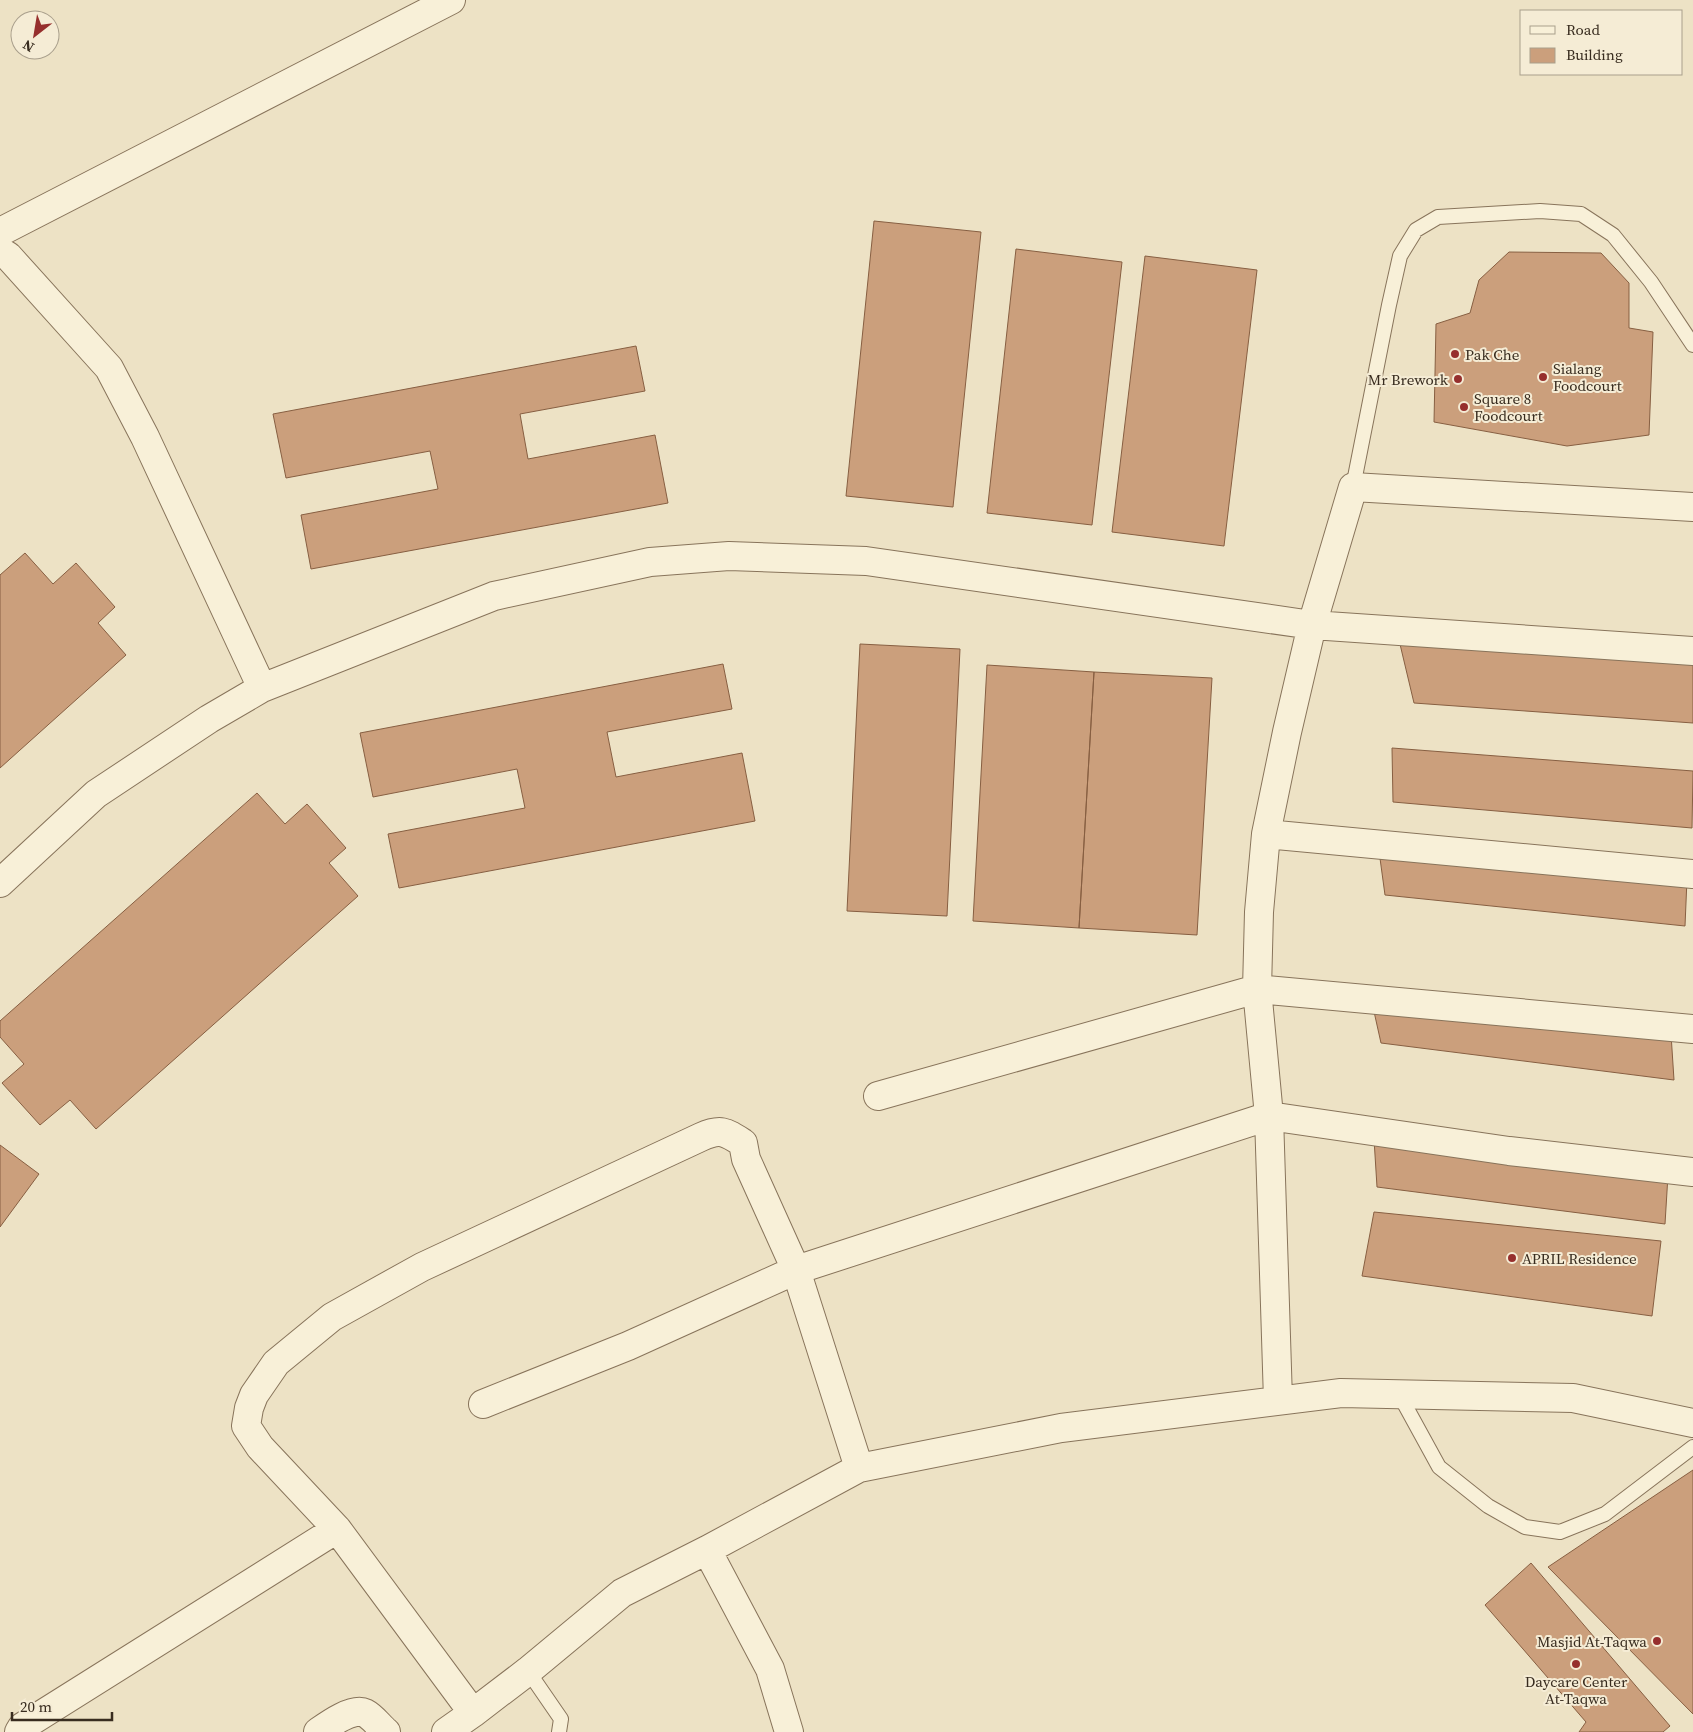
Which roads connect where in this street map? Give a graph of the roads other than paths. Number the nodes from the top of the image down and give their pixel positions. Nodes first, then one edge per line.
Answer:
1 (451, 0) edge
2 (0, 232) edge
3 (0, 251) edge
4 (1693, 345) edge
5 (1353, 487) junction
6 (1693, 507) edge
7 (1312, 625) junction
8 (1693, 651) edge
9 (262, 688) junction
10 (1266, 834) junction
11 (1693, 874) edge
12 (0, 884) edge
13 (1257, 989) junction
14 (1693, 1029) edge
15 (878, 1096) dead end
16 (1269, 1116) junction
17 (1693, 1172) edge
18 (796, 1270) junction
19 (1400, 1394) junction
20 (1278, 1400) junction
21 (483, 1404) dead end
22 (1693, 1423) edge
23 (1693, 1447) edge
24 (858, 1468) junction
25 (337, 1529) junction
26 (708, 1550) junction
27 (528, 1671) junction
28 (473, 1713) junction
29 (19, 1732) edge
30 (318, 1732) edge
31 (386, 1732) edge
32 (446, 1732) edge
33 (559, 1732) edge
34 (789, 1732) edge

1 - 2 street
3 - 9 street
4 - 5 lane
5 - 6 street
5 - 7 street
7 - 8 street
7 - 9 street
7 - 10 street
9 - 12 street
10 - 11 street
10 - 13 street
13 - 14 street
13 - 15 street
13 - 16 street
16 - 17 street
16 - 18 street
16 - 20 street
18 - 21 street
18 - 24 street
18 - 25 street
19 - 20 street
19 - 22 street
19 - 23 lane
20 - 24 street
24 - 26 street
25 - 28 street
25 - 29 street
26 - 27 street
26 - 34 street
27 - 28 street
27 - 33 lane
28 - 32 street
30 - 31 street

